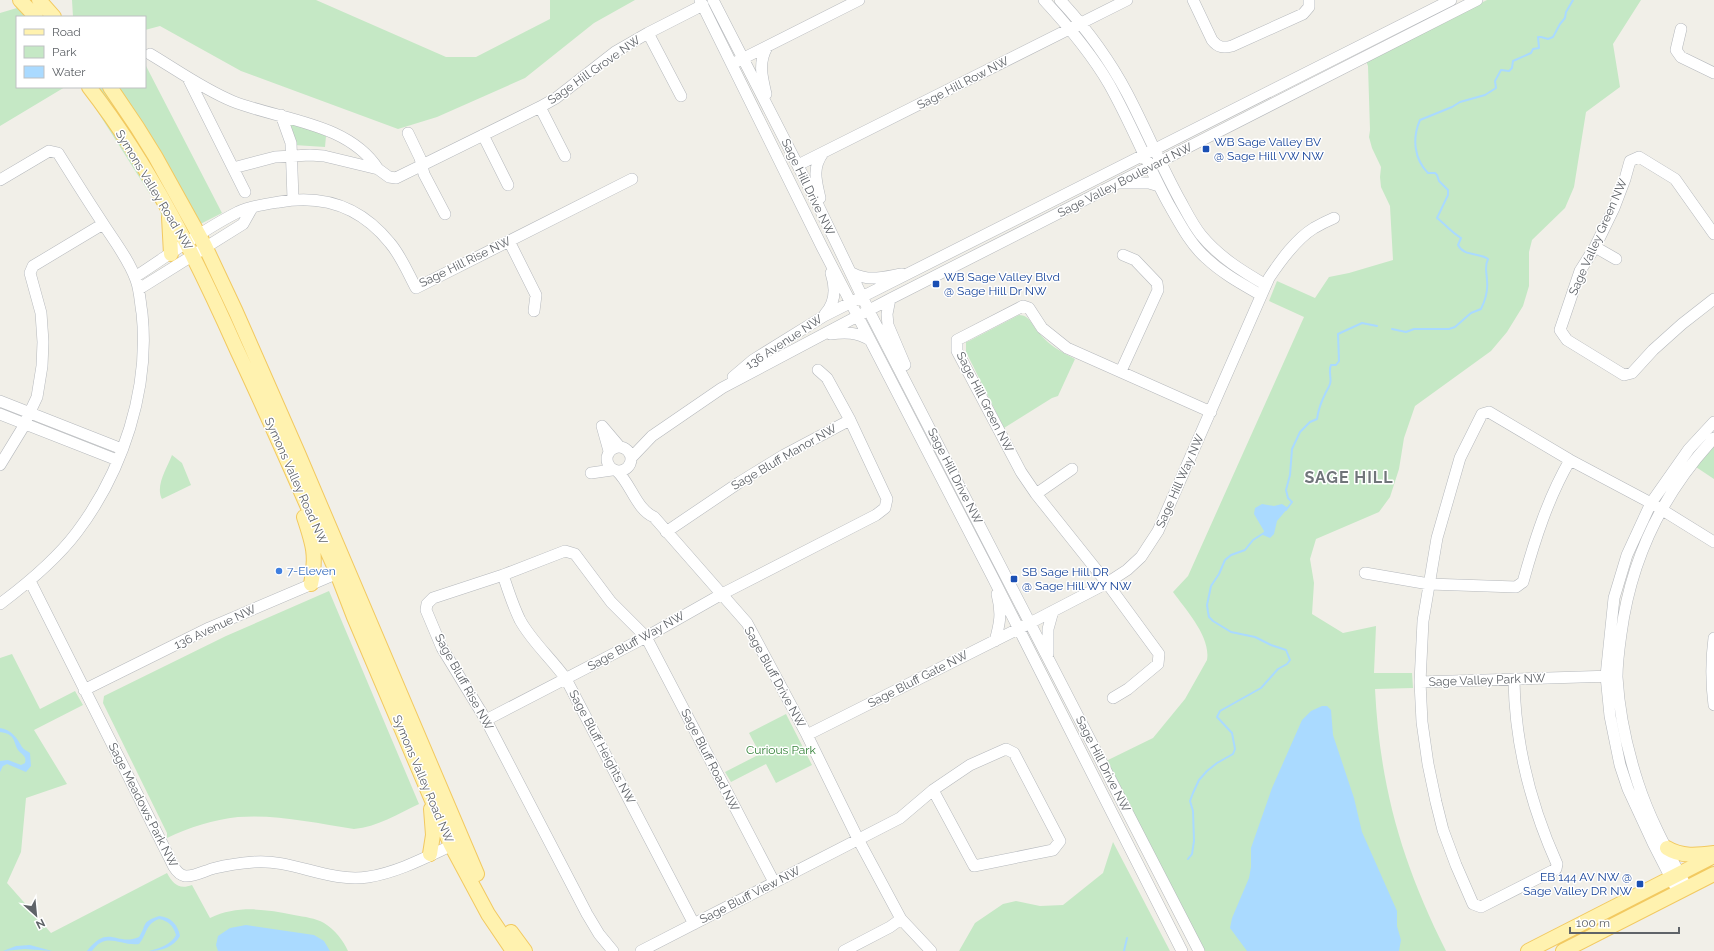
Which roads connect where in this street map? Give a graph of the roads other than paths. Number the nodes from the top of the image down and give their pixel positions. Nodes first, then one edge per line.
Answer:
1 (20, 0) edge
2 (39, 0) edge
3 (859, 0) edge
4 (1044, 0) edge
5 (1060, 0) edge
6 (1127, 0) edge
7 (1193, 0) edge
8 (1309, 0) edge
9 (1451, 0) edge
10 (1477, 0) edge
11 (705, 2) edge
12 (1429, 5) edge
13 (35, 16) edge
14 (53, 16) edge
15 (1437, 20) junction
16 (1081, 23) junction
17 (1070, 29) junction
18 (1681, 29) dead end
19 (648, 33) junction
20 (766, 47) junction
21 (150, 54) dead end
22 (743, 58) junction
23 (732, 64) junction
24 (1714, 73) edge
25 (188, 78) junction
26 (90, 88) edge
27 (111, 88) edge
28 (219, 95) junction
29 (681, 96) dead end
30 (540, 107) junction
31 (204, 109) junction
32 (770, 110) junction
33 (281, 115) junction
34 (408, 133) dead end
35 (483, 135) junction
36 (823, 153) junction
37 (1149, 153) junction
38 (290, 156) junction
39 (565, 156) dead end
40 (422, 164) junction
41 (798, 165) junction
42 (1155, 165) junction
43 (233, 168) junction
44 (378, 169) junction
45 (632, 178) dead end
46 (0, 180) edge
47 (1118, 183) junction
48 (508, 185) dead end
49 (1159, 186) junction
50 (245, 192) dead end
51 (293, 199) junction
52 (168, 208) junction
53 (445, 214) dead end
54 (1334, 218) dead end
55 (825, 220) junction
56 (103, 224) junction
57 (812, 226) junction
58 (1714, 234) edge
59 (202, 241) junction
60 (509, 241) junction
61 (822, 247) junction
62 (1595, 247) junction
63 (190, 249) junction
64 (171, 254) junction
65 (1123, 255) dead end
66 (1616, 259) dead end
67 (916, 270) junction
68 (852, 273) junction
69 (135, 277) junction
70 (1266, 285) junction
71 (139, 289) junction
72 (1261, 295) junction
73 (863, 297) junction
74 (890, 299) junction
75 (1714, 299) edge
76 (851, 303) junction
77 (534, 311) dead end
78 (869, 311) junction
79 (824, 316) junction
80 (858, 316) junction
81 (826, 334) junction
82 (870, 340) junction
83 (818, 370) dead end
84 (1121, 371) junction
85 (722, 388) junction
86 (914, 397) junction
87 (0, 401) edge
88 (30, 412) junction
89 (1211, 412) junction
90 (0, 414) edge
91 (850, 420) junction
92 (25, 422) junction
93 (1714, 422) edge
94 (652, 436) junction
95 (1714, 438) edge
96 (621, 447) junction
97 (122, 449) junction
98 (117, 460) junction
99 (1570, 460) junction
100 (630, 462) junction
101 (611, 463) junction
102 (0, 466) edge
103 (1072, 469) dead end
104 (301, 493) junction
105 (1036, 494) junction
106 (1651, 503) junction
107 (1661, 509) junction
108 (654, 517) junction
109 (666, 532) junction
110 (1714, 542) edge
111 (342, 571) junction
112 (1365, 573) dead end
113 (504, 576) junction
114 (992, 576) junction
115 (30, 581) junction
116 (1107, 583) junction
117 (312, 584) junction
118 (1429, 584) junction
119 (722, 594) junction
120 (0, 604) edge
121 (1053, 611) junction
122 (1030, 623) junction
123 (1019, 629) junction
124 (646, 637) junction
125 (1714, 638) edge
126 (995, 641) junction
127 (1048, 656) junction
128 (1612, 676) junction
129 (566, 679) junction
130 (1514, 680) junction
131 (1420, 682) junction
132 (84, 690) junction
133 (1113, 698) dead end
134 (1714, 705) edge
135 (486, 720) junction
136 (807, 735) junction
137 (933, 790) junction
138 (430, 794) junction
139 (858, 839) junction
140 (456, 843) junction
141 (1667, 848) junction
142 (1714, 853) edge
143 (430, 854) junction
144 (1714, 856) edge
145 (1714, 874) edge
146 (1675, 876) junction
147 (774, 882) junction
148 (1682, 890) junction
149 (900, 919) junction
150 (694, 924) junction
151 (1566, 950) edge
152 (513, 951) edge
153 (525, 951) edge
154 (613, 951) edge
155 (641, 951) edge
156 (844, 951) edge
157 (931, 951) edge
158 (1182, 951) edge
159 (1199, 951) edge
160 (1528, 951) edge

1 - 13 main road
2 - 14 main road
3 - 20 street
4 - 17 street
5 - 16 street
6 - 16 street, Sage Hill Row NW
7 - 8 street
9 - 12 street, Sage Valley Boulevard NW
10 - 15 street, Sage Valley Boulevard NW
11 - 19 street, Sage Hill Grove NW
11 - 22 street, Sage Hill Drive NW
11 - 23 street, Sage Hill Drive NW
12 - 15 street
12 - 37 street, Sage Valley Boulevard NW
15 - 42 street, Sage Valley Boulevard NW
16 - 17 street, Sage Hill Row NW
16 - 37 street
17 - 36 street, Sage Hill Row NW
17 - 37 street
18 - 24 street
19 - 29 street, Sage Hill Grove NW
19 - 30 street, Sage Hill Grove NW
20 - 22 street
20 - 32 street
21 - 25 street, Sage Hill Grove NW
22 - 23 street
22 - 32 street, Sage Hill Drive NW
23 - 57 street, Sage Hill Drive NW
25 - 28 street, Sage Hill Grove NW
25 - 31 street
26 - 52 main road, Symons Valley Road NW
27 - 59 main road, Symons Valley Road NW
28 - 31 street
28 - 33 street, Sage Hill Grove NW
30 - 35 street, Sage Hill Grove NW
30 - 39 street, Sage Hill Grove NW
31 - 43 street
32 - 41 street, Sage Hill Drive NW
33 - 38 street
33 - 44 street, Sage Hill Grove NW
34 - 40 street
35 - 40 street, Sage Hill Grove NW
35 - 48 street
36 - 41 street, Sage Hill Row NW
36 - 55 street
37 - 42 street
37 - 67 street, Sage Valley Boulevard NW
38 - 43 street, Sage Hill Grove NW
38 - 44 street, Sage Hill Grove NW
38 - 51 street
40 - 44 street, Sage Hill Grove NW
40 - 53 street
41 - 55 street, Sage Hill Drive NW
42 - 47 street, Sage Valley Boulevard NW
42 - 49 street
42 - 70 street
43 - 50 street
45 - 60 street, Sage Hill Rise NW
46 - 56 street
47 - 49 street
47 - 74 street, Sage Valley Boulevard NW
49 - 72 street
51 - 59 street, Sage Hill Rise NW
51 - 60 street, Sage Hill Rise NW
52 - 63 main road, Symons Valley Road NW
52 - 64 main road
54 - 70 street, Sage Hill Way NW
55 - 57 street
55 - 68 street, Sage Hill Drive NW
56 - 69 street
56 - 88 street
57 - 61 street, Sage Hill Drive NW
58 - 62 street, Sage Valley Green NW
59 - 63 street, Sage Hill Rise NW
59 - 111 main road, Symons Valley Road NW
60 - 77 street
61 - 76 street, Sage Hill Drive NW
61 - 79 street
62 - 66 street
62 - 75 street, Sage Valley Green NW
63 - 64 street
63 - 71 street
63 - 104 main road, Symons Valley Road NW
64 - 69 street
65 - 84 street
67 - 68 street
67 - 73 street, Sage Valley Boulevard NW
68 - 73 street, Sage Hill Drive NW
69 - 71 street
70 - 72 street, Sage Hill Way NW
71 - 97 street
72 - 89 street, Sage Hill Way NW
73 - 76 street, Sage Valley Boulevard NW
73 - 78 street, Sage Hill Drive NW
74 - 78 street, Sage Valley Boulevard NW
74 - 86 street
76 - 79 street, 136 Avenue NW
76 - 80 street, Sage Hill Drive NW
78 - 80 street, Sage Valley Boulevard NW
78 - 86 street, Sage Hill Drive NW
79 - 85 street, 136 Avenue NW
80 - 81 street, 136 Avenue NW
80 - 82 street, Sage Hill Drive NW
81 - 82 street
81 - 85 street, 136 Avenue NW
82 - 114 street, Sage Hill Drive NW
83 - 91 street
84 - 89 street, Sage Hill Green NW
84 - 105 street, Sage Hill Green NW
85 - 94 street, 136 Avenue NW
86 - 122 street, Sage Hill Drive NW
87 - 88 street
88 - 92 street
88 - 97 street
89 - 116 street, Sage Hill Way NW
90 - 92 street
91 - 109 street, Sage Bluff Manor NW
91 - 119 street, Sage Bluff Manor NW
92 - 98 street
92 - 102 street
93 - 106 street
94 - 96 street, 136 Avenue NW
94 - 100 street, 136 Avenue NW
95 - 107 street
96 - 100 street
96 - 101 street
96 - 101 street
97 - 98 street
98 - 115 street
99 - 106 street, Sage Valley Park NW
99 - 118 street
99 - 118 street, Sage Valley Park NW
100 - 101 street
100 - 108 street, Sage Bluff Drive NW
101 - 108 street, Sage Bluff Drive NW
103 - 105 street
104 - 111 main road, Symons Valley Road NW
104 - 117 main road
105 - 116 street, Sage Hill Green NW
106 - 107 street, Sage Valley Park NW
106 - 128 street
107 - 110 street, Sage Valley Park NW
107 - 128 street
108 - 109 street, Sage Bluff Drive NW
109 - 119 street, Sage Bluff Drive NW
111 - 117 street, 136 Avenue NW
111 - 138 main road, Symons Valley Road NW
111 - 140 main road, Symons Valley Road NW
112 - 118 street
113 - 124 street, Sage Bluff Rise NW
113 - 129 street, Sage Bluff Heights NW
113 - 135 street, Sage Bluff Rise NW
114 - 123 street, Sage Hill Drive NW
114 - 126 street
115 - 120 street
115 - 132 street, Sage Meadows Park NW
116 - 121 street, Sage Hill Way NW
116 - 133 street, Sage Hill Green NW
117 - 132 street, 136 Avenue NW
118 - 131 street, Sage Valley Park NW
119 - 124 street, Sage Bluff Way NW
119 - 136 street, Sage Bluff Drive NW
121 - 122 street, Sage Hill Way NW
121 - 127 street
122 - 123 street, Sage Bluff Gate NW
122 - 127 street, Sage Hill Drive NW
123 - 126 street, Sage Bluff Gate NW
123 - 158 street, Sage Hill Drive NW
124 - 129 street, Sage Bluff Way NW
124 - 147 street, Sage Bluff Road NW
125 - 134 street
126 - 136 street, Sage Bluff Gate NW
127 - 159 street, Sage Hill Drive NW
128 - 130 street, Sage Valley Park NW
128 - 141 street
128 - 146 street
129 - 135 street, Sage Bluff Way NW
129 - 150 street, Sage Bluff Heights NW
130 - 131 street, Sage Valley Park NW
130 - 131 street
132 - 143 street, Sage Meadows Park NW
135 - 154 street, Sage Bluff Rise NW
136 - 139 street, Sage Bluff Drive NW
137 - 137 street, Sage Bluff View NW
137 - 139 street, Sage Bluff View NW
138 - 140 main road, Symons Valley Road NW
138 - 143 main road
139 - 147 street, Sage Bluff View NW
139 - 149 street, Sage Bluff Drive NW
140 - 143 street, Sage Meadows Park NW
140 - 152 main road, Symons Valley Road NW
140 - 153 main road, Symons Valley Road NW
141 - 142 main road
141 - 146 street
144 - 146 main road
145 - 148 main road
146 - 148 street
146 - 160 main road
147 - 150 street, Sage Bluff View NW
148 - 151 main road
149 - 156 street
149 - 157 street, Sage Bluff Drive NW
150 - 155 street, Sage Bluff View NW

